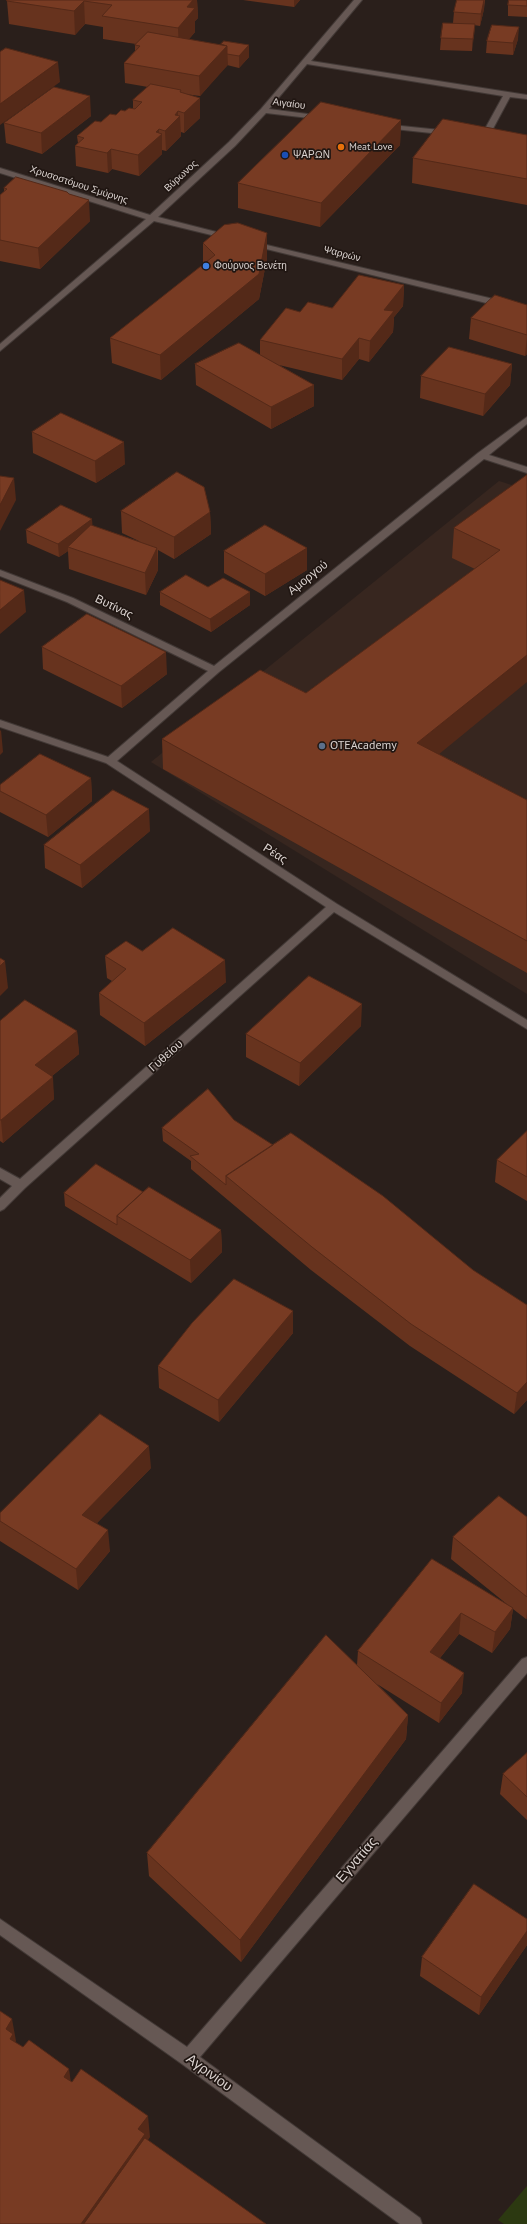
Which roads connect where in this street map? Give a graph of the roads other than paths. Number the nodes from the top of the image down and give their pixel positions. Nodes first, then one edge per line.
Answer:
1 (358, 0) edge
2 (306, 62) junction
3 (508, 94) junction
4 (527, 98) edge
5 (264, 111) junction
6 (335, 119) edge
7 (374, 124) edge
8 (461, 135) edge
9 (484, 138) edge
10 (0, 170) edge
11 (151, 219) junction
12 (527, 310) edge
13 (0, 348) edge
14 (527, 420) edge
15 (481, 455) junction
16 (527, 470) edge
17 (0, 573) edge
18 (215, 670) junction
19 (0, 723) edge
20 (110, 761) junction
21 (333, 907) junction
22 (527, 1025) edge
23 (0, 1174) edge
24 (21, 1186) junction
25 (0, 1206) edge
26 (527, 1663) edge
27 (0, 1926) edge
28 (188, 2058) junction
29 (414, 2224) edge

1 - 2 street, Βύρωνος
2 - 3 street
2 - 5 street, Βύρωνος
3 - 4 street
3 - 9 street
5 - 6 street, Αιγαίου
5 - 11 street, Βύρωνος
7 - 8 street
10 - 11 street, Χρυσοστόμου Σμύρνης
11 - 12 street, Ψαρρών
11 - 13 street, Βύρωνος
14 - 15 street, Αμοργού
15 - 16 street
15 - 18 street, Αμοργού
17 - 18 street, Βυτίνας
18 - 20 street, Αμοργού
19 - 20 street, Ρέας
20 - 21 street, Ρέας
21 - 22 street, Ρέας
21 - 24 street, Γυθείου
23 - 24 street
24 - 25 street, Γυθείου
26 - 28 street, Εγνατίας
27 - 28 street, Αγρινίου
28 - 29 street, Αγρινίου

